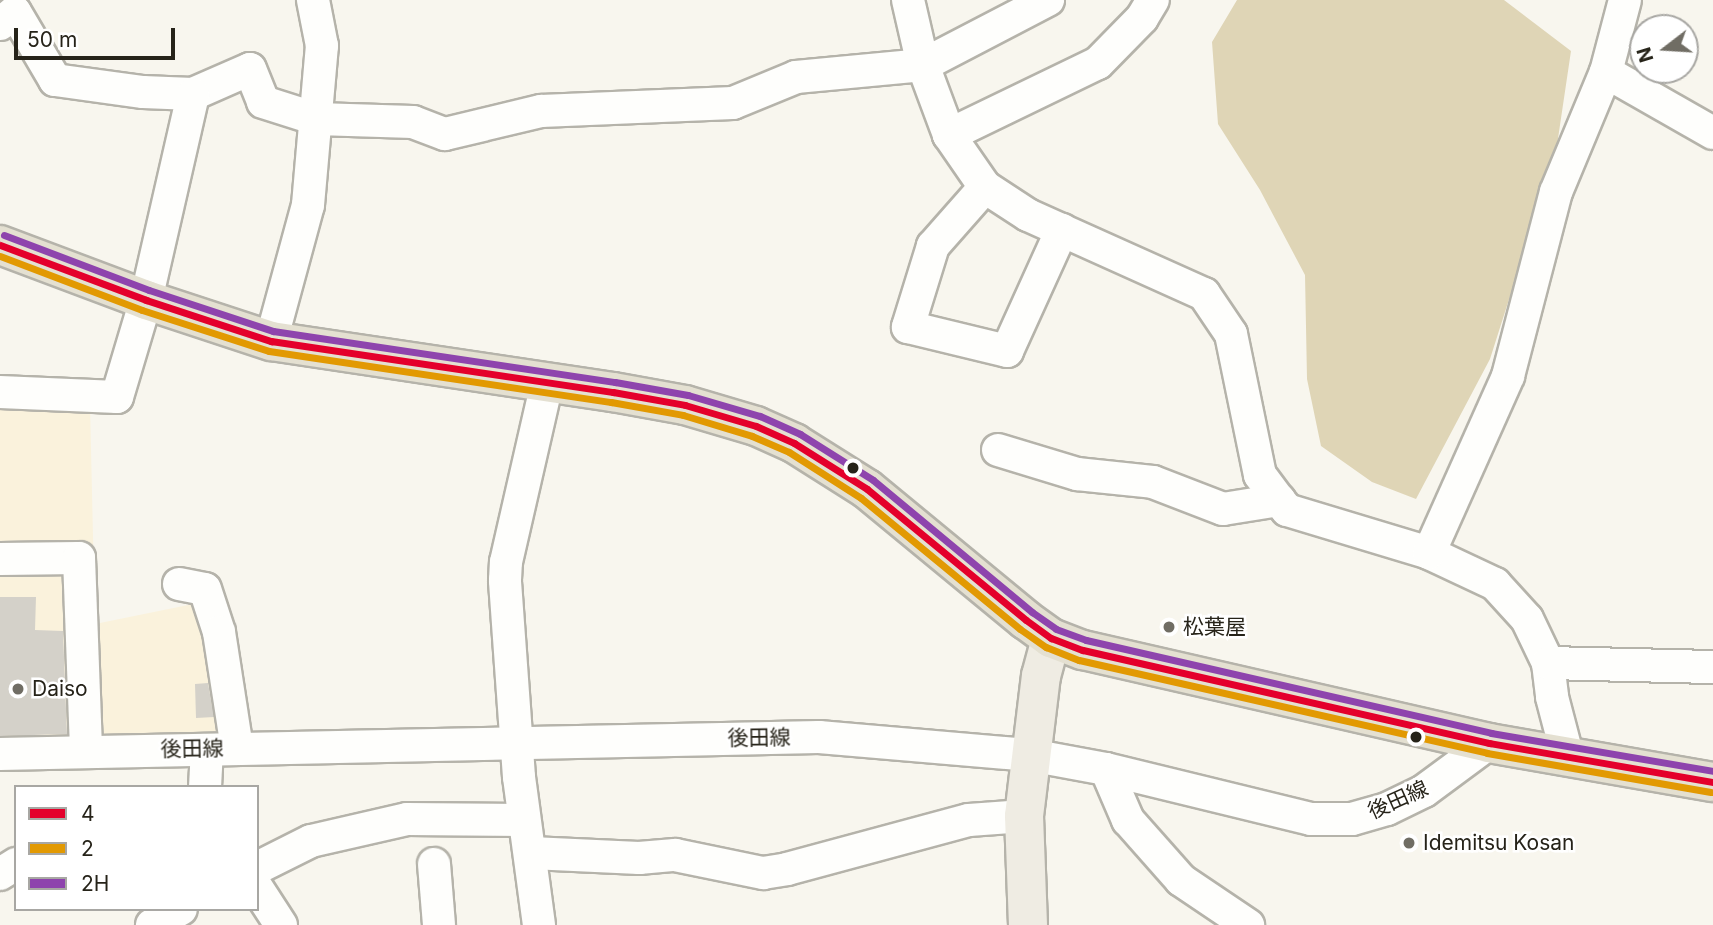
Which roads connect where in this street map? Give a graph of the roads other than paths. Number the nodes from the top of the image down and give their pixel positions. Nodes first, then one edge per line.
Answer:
1 (313, 0) edge
2 (908, 0) edge
3 (1048, 0) edge
4 (1153, 0) edge
5 (1625, 0) edge
6 (0, 24) edge
7 (923, 65) junction
8 (1606, 72) junction
9 (193, 94) junction
10 (317, 119) junction
11 (1713, 133) edge
12 (948, 135) junction
13 (985, 187) junction
14 (1062, 230) junction
15 (2, 242) edge
16 (146, 300) junction
17 (271, 341) junction
18 (547, 383) junction
19 (0, 392) edge
20 (998, 450) dead end
21 (1279, 500) junction
22 (1429, 552) junction
23 (0, 559) edge
24 (178, 584) dead end
25 (1051, 638) junction
26 (1548, 663) junction
27 (1713, 667) edge
28 (516, 743) junction
29 (1489, 743) junction
30 (222, 749) junction
31 (86, 750) junction
32 (0, 754) edge
33 (1030, 755) junction
34 (1568, 758) junction
35 (1106, 769) junction
36 (1713, 782) edge
37 (206, 785) edge
38 (1024, 816) junction
39 (524, 820) junction
40 (531, 853) junction
41 (434, 864) dead end
42 (259, 867) edge
43 (259, 891) edge
44 (176, 911) edge
45 (152, 925) edge
46 (281, 925) edge
47 (439, 925) edge
48 (539, 925) edge
49 (1028, 925) edge
50 (1248, 925) edge

1 - 10 street
2 - 7 street
3 - 7 street
4 - 12 street
5 - 8 street
6 - 9 street
7 - 10 street
7 - 12 street
8 - 11 street
8 - 22 street
9 - 10 street
9 - 16 street
10 - 17 street
12 - 13 street
13 - 14 street
13 - 14 street
14 - 21 street
15 - 16 highway
16 - 17 highway
16 - 19 street
17 - 18 highway
18 - 25 highway
18 - 28 street
20 - 21 street
21 - 22 street
22 - 26 street
23 - 31 street
24 - 30 street
25 - 29 highway
25 - 33 main road
26 - 27 street
26 - 34 street
28 - 30 street, 後田線
28 - 33 street, 後田線
28 - 39 street
29 - 34 highway
29 - 35 street, 後田線
30 - 31 street, 後田線
30 - 37 street
31 - 32 street, 後田線
33 - 35 street, 後田線
33 - 38 main road
34 - 36 highway
35 - 50 street
38 - 40 street
38 - 49 main road
39 - 40 street
39 - 42 street
40 - 48 street
41 - 47 street
43 - 46 street
44 - 45 street

